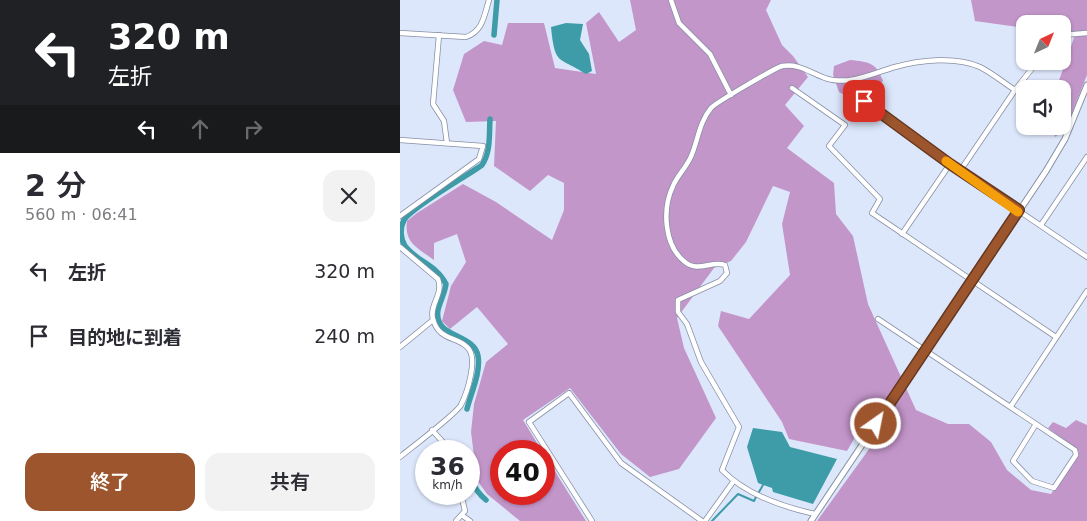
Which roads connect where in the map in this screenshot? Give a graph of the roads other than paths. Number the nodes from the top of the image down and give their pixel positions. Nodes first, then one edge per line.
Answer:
1 (489, 0) edge
2 (671, 0) edge
3 (400, 33) edge
4 (1085, 33) edge
5 (1071, 34) edge
6 (439, 35) junction
7 (1031, 70) edge
8 (851, 80) junction
9 (1087, 85) edge
10 (792, 88) dead end
11 (1015, 90) junction
12 (731, 95) junction
13 (400, 140) edge
14 (446, 143) junction
15 (1087, 158) edge
16 (950, 164) junction
17 (960, 171) junction
18 (1019, 210) junction
19 (400, 216) edge
20 (1041, 225) junction
21 (902, 234) junction
22 (400, 247) edge
23 (1087, 256) edge
24 (973, 280) junction
25 (1087, 291) edge
26 (878, 319) dead end
27 (433, 320) junction
28 (1056, 337) junction
29 (400, 347) edge
30 (926, 350) junction
31 (1011, 406) junction
32 (1036, 424) junction
33 (432, 430) junction
34 (441, 440) edge
35 (400, 457) edge
36 (734, 482) junction
37 (464, 505) edge
38 (816, 514) junction
39 (463, 516) junction
40 (456, 521) edge
41 (470, 521) edge
42 (592, 521) edge
43 (704, 521) edge
44 (811, 521) edge

1 - 6 street
2 - 12 street
3 - 6 street
4 - 5 street
6 - 14 street
7 - 11 street
8 - 11 street
8 - 12 street
8 - 16 street
9 - 18 street
10 - 21 street
11 - 17 street
12 - 36 street
13 - 14 street
14 - 19 street
15 - 20 street
16 - 17 street
16 - 21 street
17 - 18 street
18 - 20 street
18 - 24 street
20 - 23 street
21 - 24 street
22 - 27 street
24 - 28 street
24 - 30 street
25 - 28 street
26 - 30 street
27 - 29 street
27 - 33 street
28 - 31 street
30 - 31 street
30 - 38 street
31 - 32 street
32 - 32 street
33 - 34 street
33 - 35 street
36 - 38 street
36 - 43 street
37 - 39 street
38 - 44 street
39 - 40 street
39 - 41 street
42 - 43 street

